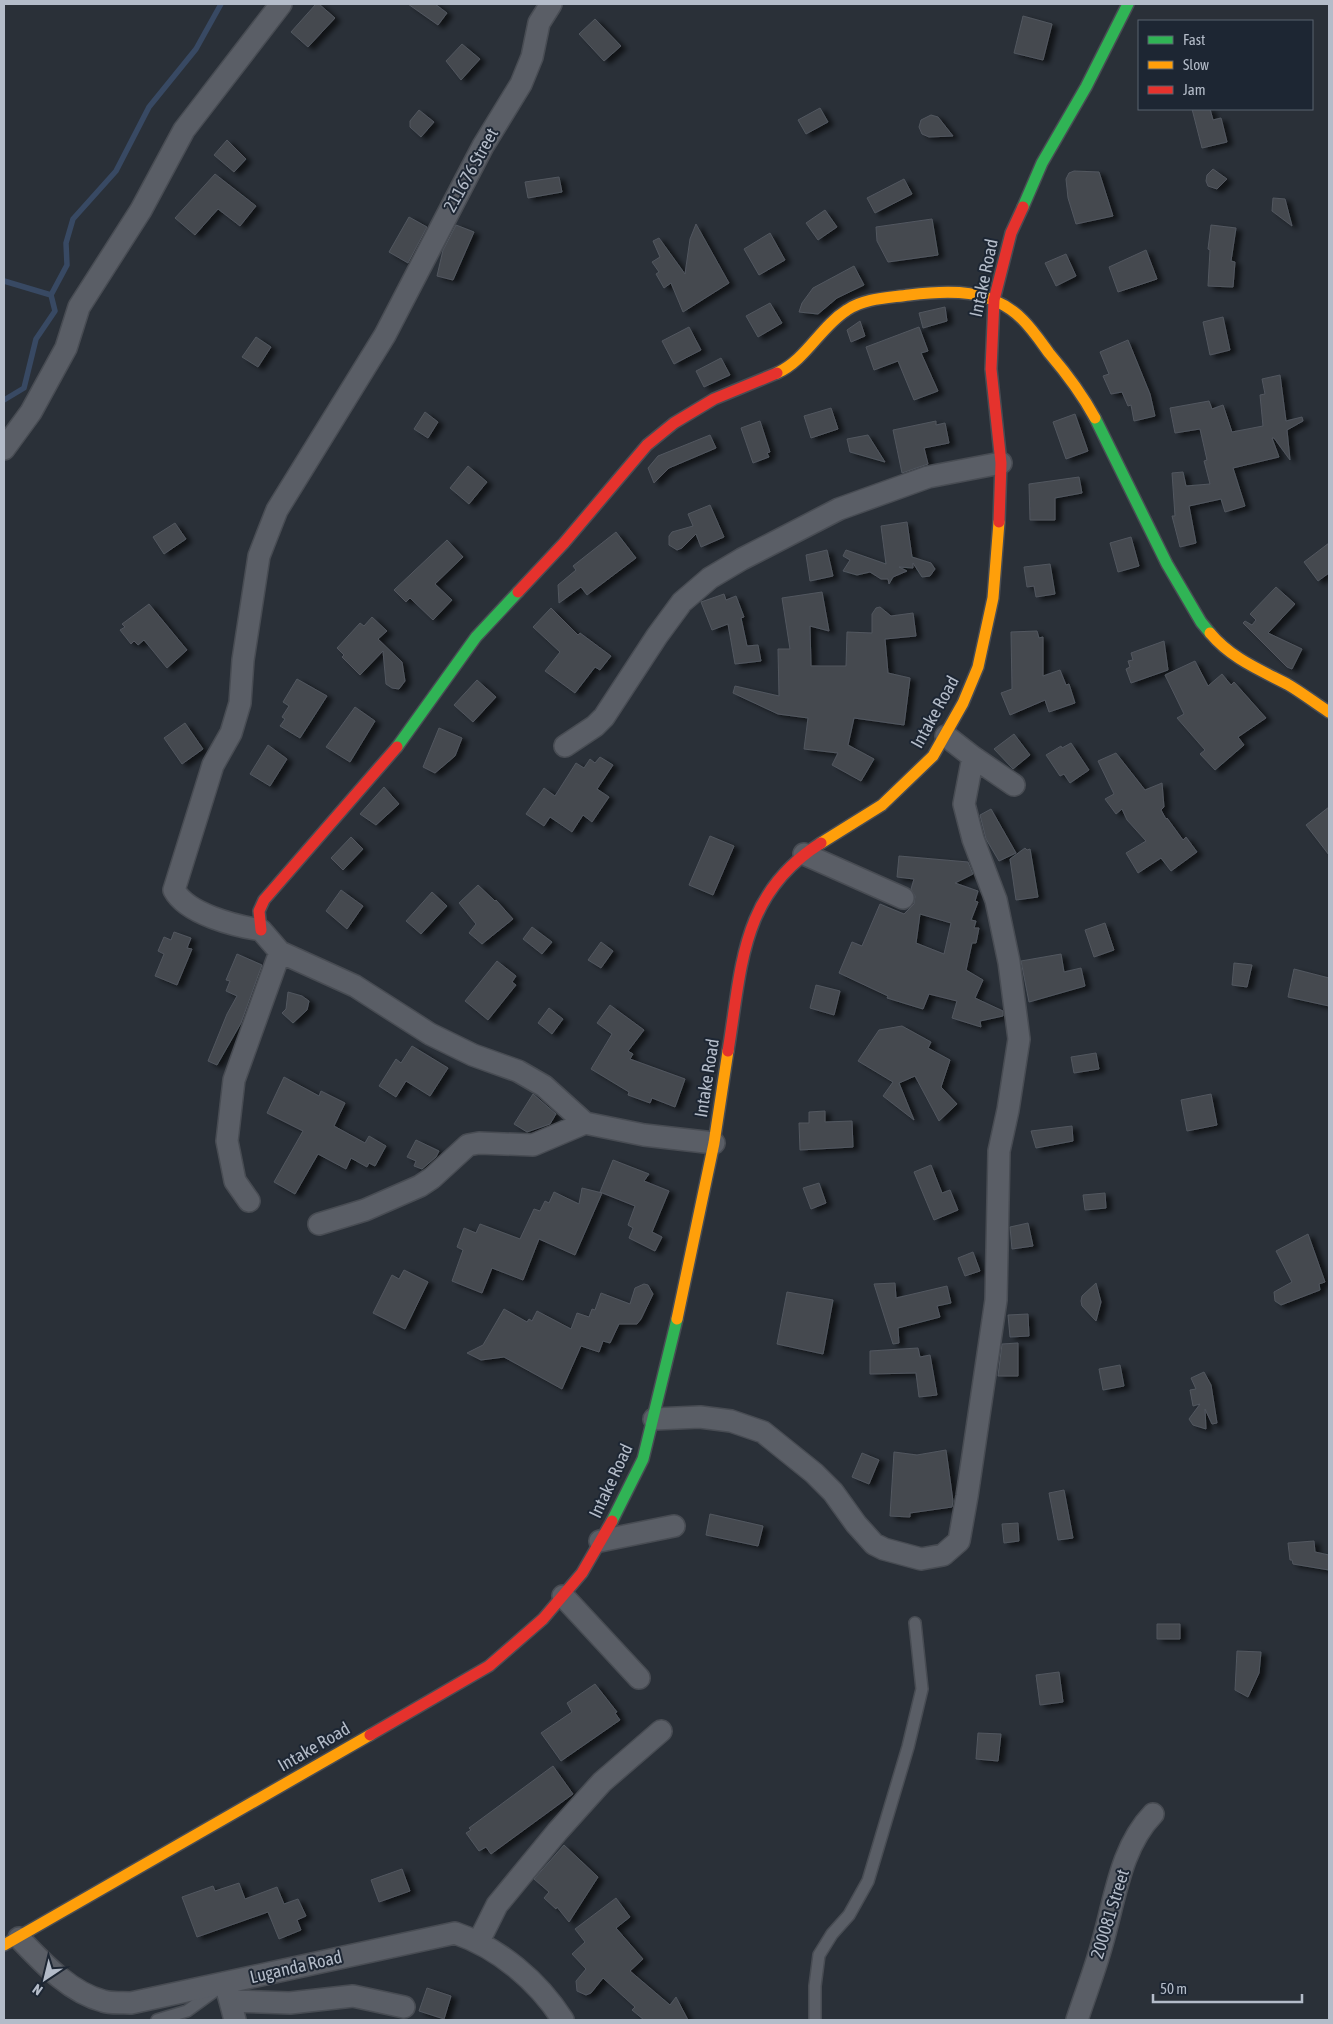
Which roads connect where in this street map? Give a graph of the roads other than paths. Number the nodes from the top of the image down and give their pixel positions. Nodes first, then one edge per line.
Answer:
1 (281, 4) edge
2 (551, 4) edge
3 (1128, 4) edge
4 (994, 300) junction
5 (4, 449) edge
6 (1001, 463) junction
7 (1329, 712) edge
8 (946, 736) junction
9 (565, 746) dead end
10 (973, 757) junction
11 (1014, 785) dead end
12 (804, 854) junction
13 (903, 898) dead end
14 (262, 930) junction
15 (280, 952) junction
16 (585, 1123) junction
17 (714, 1143) junction
18 (249, 1200) dead end
19 (319, 1224) dead end
20 (654, 1419) junction
21 (674, 1526) dead end
22 (600, 1541) junction
23 (562, 1596) junction
24 (915, 1623) dead end
25 (639, 1678) dead end
26 (661, 1732) dead end
27 (1154, 1814) dead end
28 (11, 1941) edge
29 (479, 1941) junction
30 (230, 2001) edge
31 (404, 2007) dead end
32 (157, 2020) edge
33 (563, 2020) edge
34 (815, 2020) edge
35 (1077, 2020) edge

1 - 5 street
2 - 14 street, 211676 Street
3 - 4 street, Intake Road
4 - 6 street, Intake Road
4 - 7 street
4 - 14 street
6 - 8 street, Intake Road
6 - 9 street
8 - 10 street
8 - 12 street, Intake Road
10 - 11 street
10 - 20 street
12 - 13 street
12 - 17 street, Intake Road
14 - 15 street
15 - 16 street
15 - 18 street
16 - 17 street
16 - 19 street
17 - 20 street, Intake Road
20 - 22 street, Intake Road
21 - 22 street
22 - 23 street, Intake Road
23 - 25 street
23 - 28 street, Intake Road
24 - 34 lane
26 - 29 street
27 - 35 street, 200081 Street
28 - 30 street, Luganda Road
29 - 30 street, Luganda Road
29 - 33 street, Luganda Road
30 - 31 street
30 - 32 lane

